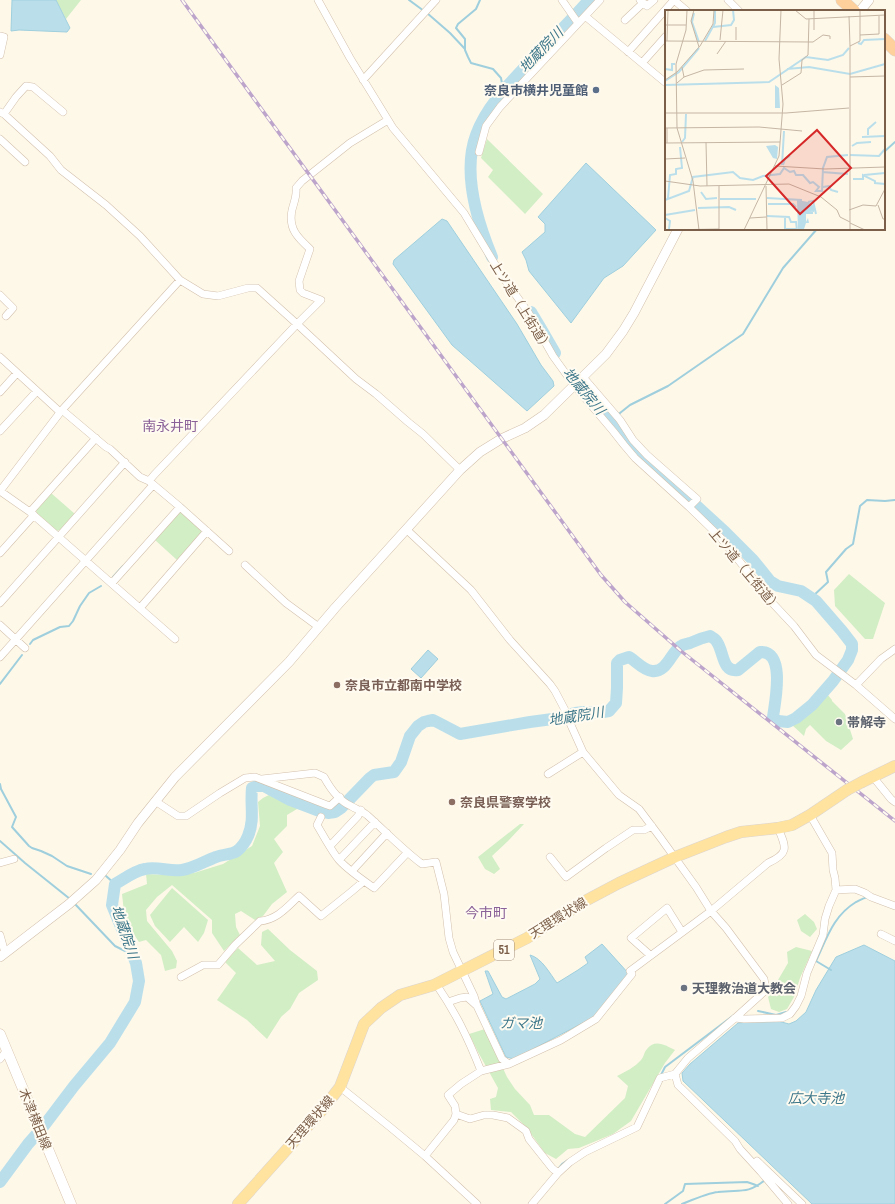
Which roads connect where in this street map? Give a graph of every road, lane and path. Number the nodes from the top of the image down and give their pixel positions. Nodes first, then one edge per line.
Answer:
1 (318, 0) edge
2 (436, 0) edge
3 (562, 0) edge
4 (600, 0) edge
5 (654, 0) edge
6 (728, 0) edge
7 (842, 0) edge
8 (869, 0) edge
9 (642, 1) edge
10 (677, 1) edge
11 (668, 10) edge
12 (686, 10) edge
13 (738, 10) edge
14 (853, 10) edge
15 (861, 10) edge
16 (665, 13) edge
17 (585, 16) junction
18 (626, 20) dead end
19 (576, 21) junction
20 (0, 36) edge
21 (665, 37) edge
22 (885, 40) edge
23 (895, 50) edge
24 (628, 52) junction
25 (0, 55) edge
26 (642, 63) junction
27 (363, 80) junction
28 (665, 82) edge
29 (63, 112) dead end
30 (2, 113) edge
31 (388, 120) junction
32 (0, 139) edge
33 (479, 152) dead end
34 (25, 162) dead end
35 (677, 230) edge
36 (180, 280) junction
37 (0, 295) edge
38 (6, 316) dead end
39 (297, 324) junction
40 (0, 357) edge
41 (17, 373) junction
42 (583, 377) junction
43 (574, 386) junction
44 (37, 391) junction
45 (0, 392) edge
46 (61, 411) junction
47 (0, 431) edge
48 (96, 438) junction
49 (125, 462) junction
50 (460, 470) junction
51 (151, 483) junction
52 (0, 491) edge
53 (692, 504) junction
54 (180, 507) junction
55 (32, 513) junction
56 (407, 530) junction
57 (207, 531) junction
58 (59, 537) junction
59 (229, 551) dead end
60 (0, 553) edge
61 (85, 561) junction
62 (245, 565) dead end
63 (112, 583) junction
64 (0, 603) edge
65 (140, 608) junction
66 (0, 625) edge
67 (316, 625) dead end
68 (16, 639) junction
69 (174, 639) dead end
70 (25, 648) dead end
71 (895, 648) edge
72 (0, 657) edge
73 (856, 685) junction
74 (895, 719) edge
75 (583, 752) junction
76 (895, 766) edge
77 (548, 774) dead end
78 (874, 778) junction
79 (262, 779) junction
80 (341, 798) junction
81 (155, 801) junction
82 (895, 802) edge
83 (361, 810) junction
84 (810, 815) junction
85 (321, 817) dead end
86 (375, 822) junction
87 (652, 826) junction
88 (778, 828) junction
89 (387, 833) junction
90 (330, 846) junction
91 (407, 853) junction
92 (550, 857) dead end
93 (675, 857) junction
94 (14, 859) dead end
95 (339, 860) junction
96 (0, 863) edge
97 (352, 870) junction
98 (364, 880) junction
99 (836, 890) junction
100 (895, 906) edge
101 (711, 911) junction
102 (682, 932) junction
103 (881, 934) dead end
104 (0, 935) edge
105 (895, 941) edge
106 (2, 955) edge
107 (650, 955) junction
108 (462, 971) junction
109 (181, 977) dead end
110 (436, 984) junction
111 (448, 1002) junction
112 (477, 1006) junction
113 (735, 1018) junction
114 (0, 1034) edge
115 (4, 1056) edge
116 (509, 1064) junction
117 (481, 1071) junction
118 (675, 1074) junction
119 (340, 1087) junction
120 (456, 1114) junction
121 (735, 1141) junction
122 (425, 1156) junction
123 (555, 1171) junction
124 (71, 1204) edge
125 (238, 1204) edge
126 (477, 1204) edge
127 (532, 1204) edge
128 (788, 1204) edge
129 (802, 1204) edge

1 - 27 street, 上ツ道（上街道）
2 - 27 street
3 - 19 street
4 - 17 street
5 - 9 street
6 - 13 street
7 - 14 highway
8 - 15 street
9 - 18 street
10 - 11 street
10 - 12 street
16 - 24 street
17 - 19 street
17 - 24 street
19 - 33 street
20 - 25 street
21 - 26 street
22 - 23 highway
24 - 26 street
26 - 28 street
27 - 31 street, 上ツ道（上街道）
29 - 30 street
30 - 36 street
31 - 39 street
31 - 43 street, 上ツ道（上街道）
32 - 34 street
35 - 42 street
36 - 39 street
36 - 46 street
37 - 38 street
39 - 50 street
39 - 51 street
40 - 41 street
41 - 44 street
41 - 45 street
42 - 43 street
42 - 53 street
43 - 50 street
43 - 53 street, 上ツ道（上街道）
44 - 46 street
44 - 47 street
46 - 48 street
46 - 52 street
48 - 49 street
48 - 55 street
49 - 51 street
49 - 58 street
50 - 56 street
51 - 54 street
51 - 61 street
52 - 55 street
53 - 73 street, 上ツ道（上街道）
54 - 57 street
54 - 63 street
55 - 58 street
55 - 60 street
56 - 75 street
56 - 81 street
57 - 59 street
57 - 65 street
58 - 61 street
58 - 64 street
61 - 63 street
61 - 68 street
62 - 67 street
63 - 65 street
65 - 69 street
66 - 68 street
68 - 70 street
68 - 72 street
71 - 73 street
73 - 74 street, 上ツ道（上街道）
75 - 77 street
75 - 87 street
76 - 78 main road, 天理環状線 / 51
78 - 82 street
78 - 84 main road, 天理環状線 / 51, bridge
79 - 80 street
79 - 80 street
79 - 81 street
80 - 83 street
81 - 106 street
83 - 86 street
83 - 90 street
84 - 88 main road, 天理環状線 / 51
84 - 99 street
85 - 90 street
86 - 89 street
86 - 95 street
87 - 92 street
87 - 93 street
88 - 93 main road, 天理環状線 / 51
88 - 101 street
89 - 91 street
89 - 97 street
90 - 95 street
91 - 98 street
91 - 108 street
93 - 101 street
93 - 108 main road, 天理環状線 / 51
94 - 96 street
95 - 97 street
97 - 98 street
98 - 109 street
99 - 100 street
99 - 113 street
101 - 102 street
101 - 113 street
102 - 107 street
102 - 107 street
103 - 105 street
104 - 106 street
107 - 116 street
108 - 110 main road, 天理環状線 / 51
108 - 112 street
110 - 111 street
110 - 119 main road, 天理環状線 / 51
111 - 112 street
111 - 117 street
112 - 116 street
113 - 118 street
114 - 115 main road, 木津横田線
115 - 124 main road, 木津横田線
116 - 117 street
117 - 120 street
118 - 121 street
118 - 123 street
119 - 122 street
119 - 125 main road, 天理環状線 / 51
120 - 122 street
120 - 123 street
121 - 128 street
121 - 129 street
122 - 126 street
123 - 127 street

